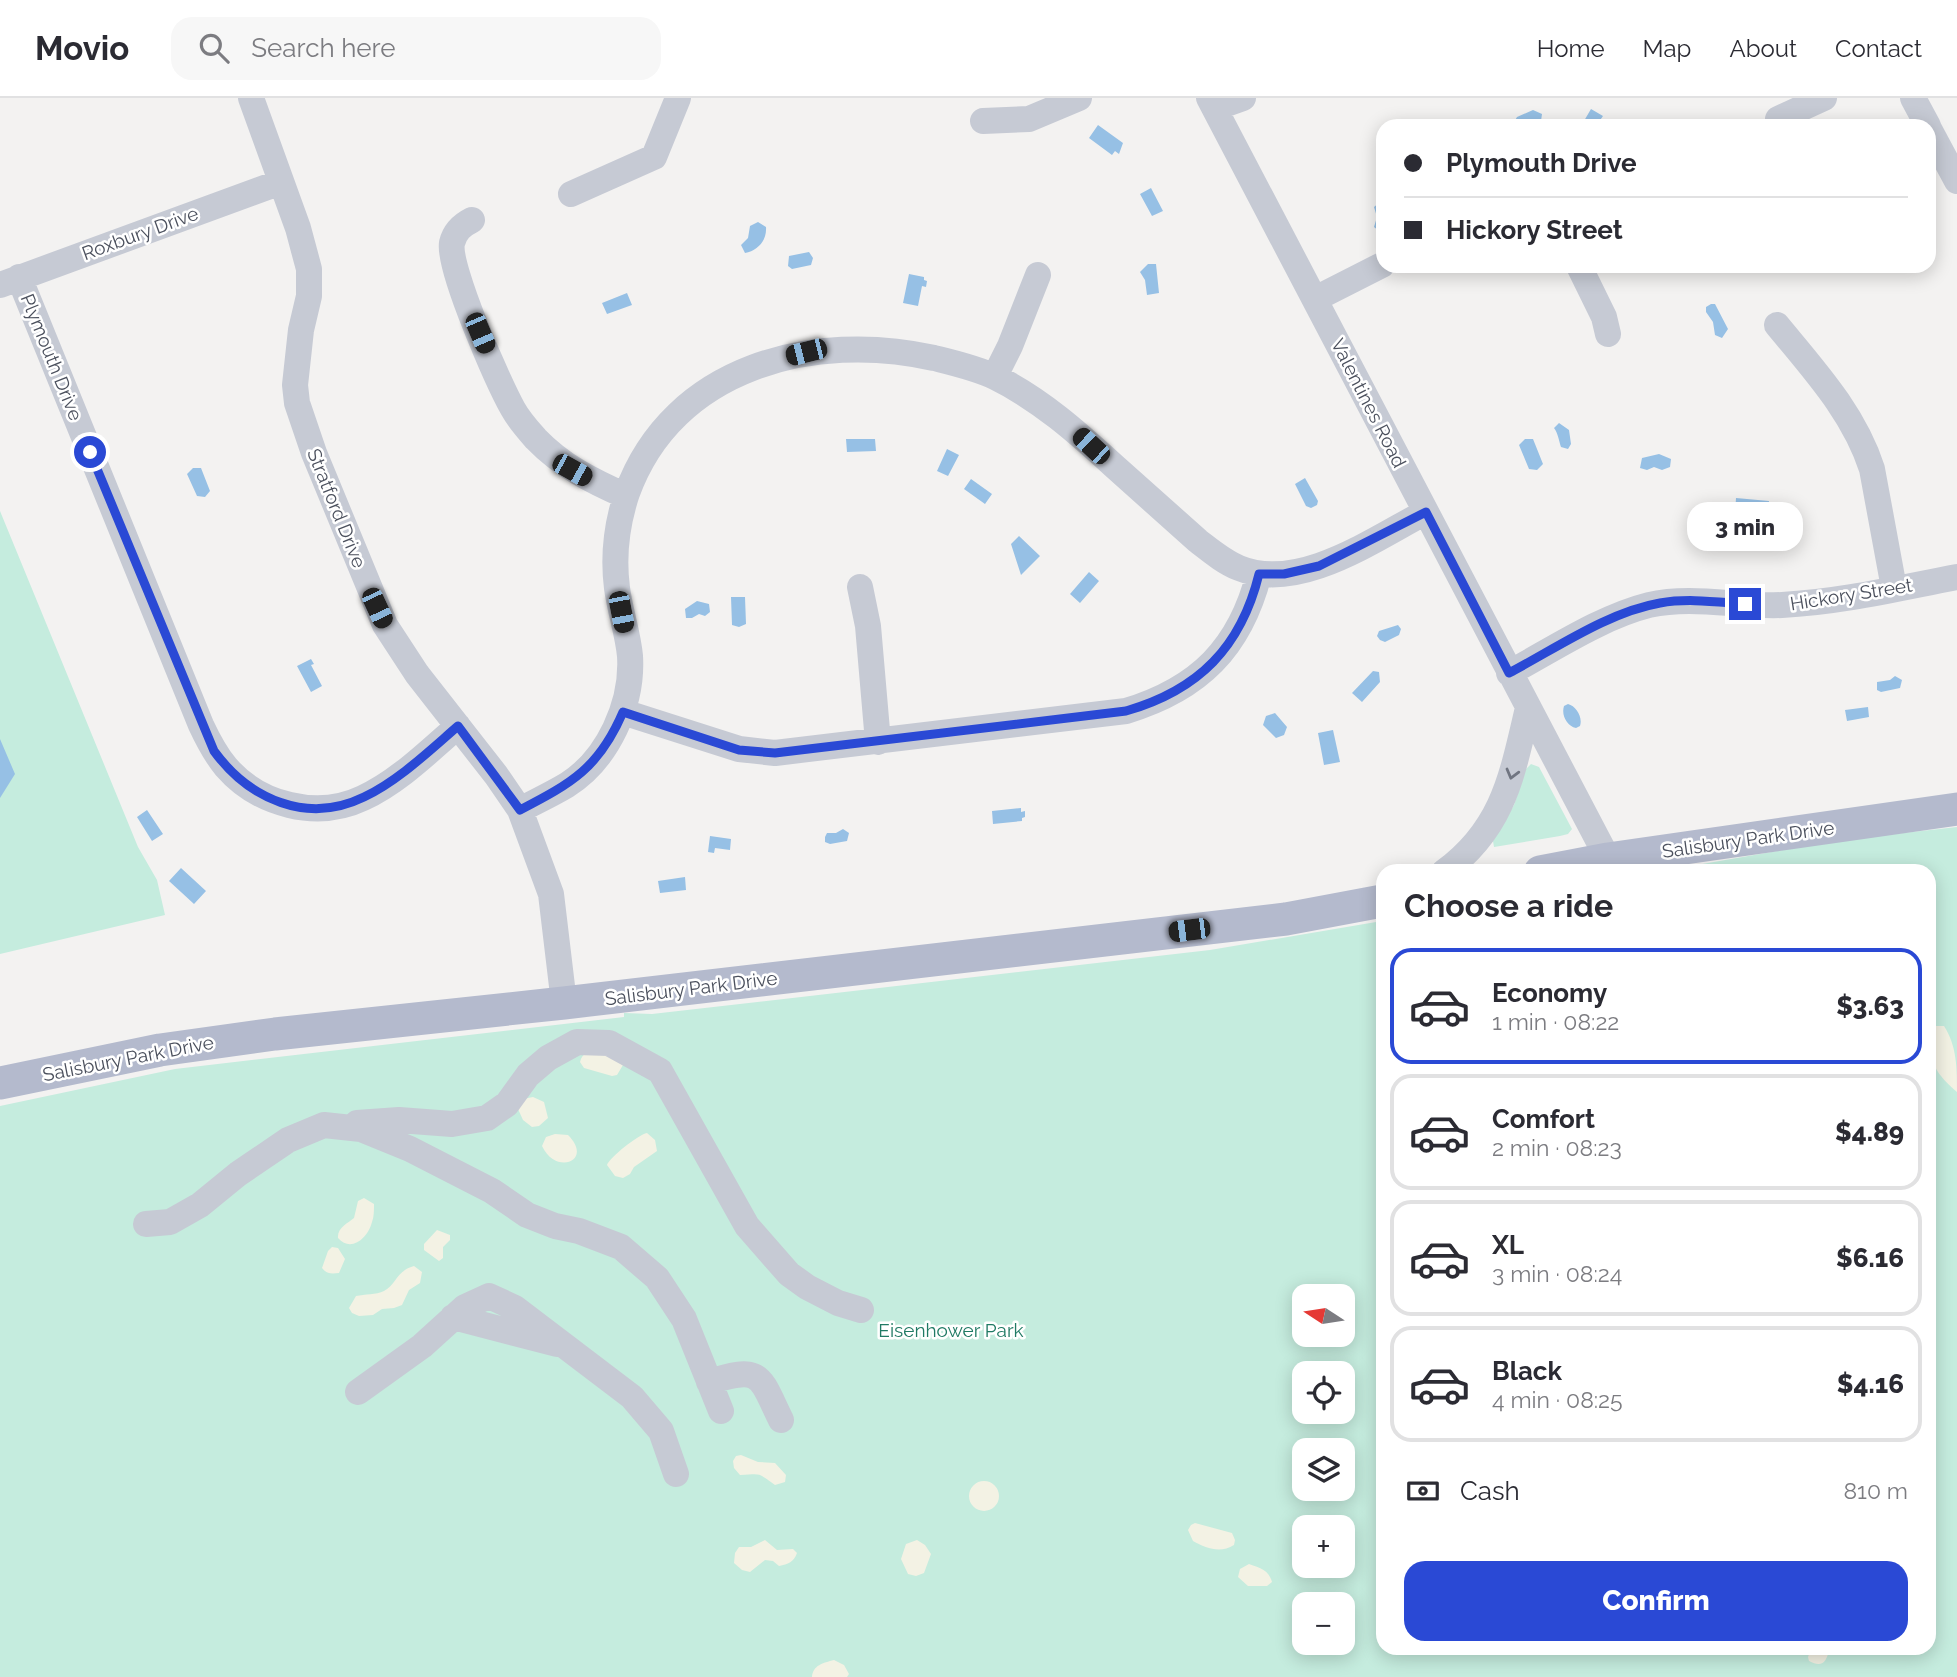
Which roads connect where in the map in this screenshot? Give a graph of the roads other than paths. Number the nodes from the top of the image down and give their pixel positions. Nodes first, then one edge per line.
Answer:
1 (251, 98) edge
2 (678, 98) edge
3 (1079, 98) edge
4 (1243, 98) edge
5 (1824, 98) edge
6 (1913, 98) edge
7 (1212, 103) edge
8 (1778, 119) dead end
9 (1924, 119) edge
10 (983, 121) dead end
11 (1936, 142) edge
12 (1957, 181) edge
13 (281, 182) junction
14 (571, 194) dead end
15 (472, 220) dead end
16 (1376, 268) edge
17 (1582, 273) edge
18 (1038, 275) dead end
19 (10, 281) edge
20 (1315, 299) junction
21 (1777, 325) dead end
22 (1608, 334) dead end
23 (995, 376) junction
24 (626, 496) junction
25 (1426, 512) junction
26 (1259, 574) junction
27 (1957, 577) edge
28 (860, 587) dead end
29 (1894, 588) junction
30 (1509, 673) junction
31 (1528, 708) junction
32 (623, 712) junction
33 (458, 726) junction
34 (878, 741) junction
35 (1957, 809) edge
36 (520, 810) junction
37 (1608, 859) junction
38 (1455, 864) edge
39 (1582, 864) edge
40 (1376, 902) edge
41 (564, 1003) junction
42 (0, 1083) edge
43 (324, 1125) junction
44 (146, 1223) dead end
45 (861, 1310) dead end
46 (709, 1382) junction
47 (358, 1392) dead end
48 (721, 1411) dead end
49 (781, 1420) dead end
50 (676, 1474) dead end

1 - 13 street, Stratford Drive
2 - 14 street
3 - 10 street
4 - 7 street
5 - 8 street
6 - 9 street
7 - 20 street, Valentines Road
11 - 12 street
13 - 19 street, Roxbury Drive
13 - 33 street, Stratford Drive
15 - 24 street
16 - 20 street
17 - 22 street
18 - 23 street
19 - 33 street, Plymouth Drive
20 - 25 street, Valentines Road
21 - 29 street
23 - 24 street
23 - 26 street
24 - 32 street
25 - 26 street
25 - 30 street, Valentines Road
26 - 34 street
27 - 29 street, Hickory Street
28 - 34 street
29 - 30 street, Hickory Street
30 - 31 street, Valentines Road
31 - 37 street, Valentines Road
31 -> 38 street
32 - 34 street
32 - 36 street
33 - 36 street, Stratford Drive
35 - 37 main road, Salisbury Park Drive
36 - 41 street, Stratford Drive
37 - 39 main road, Salisbury Park Drive
40 - 41 main road, Salisbury Park Drive
41 - 42 main road, Salisbury Park Drive
43 - 44 street
43 - 45 street
43 - 46 street
46 - 48 street
46 - 49 street
47 - 50 street

